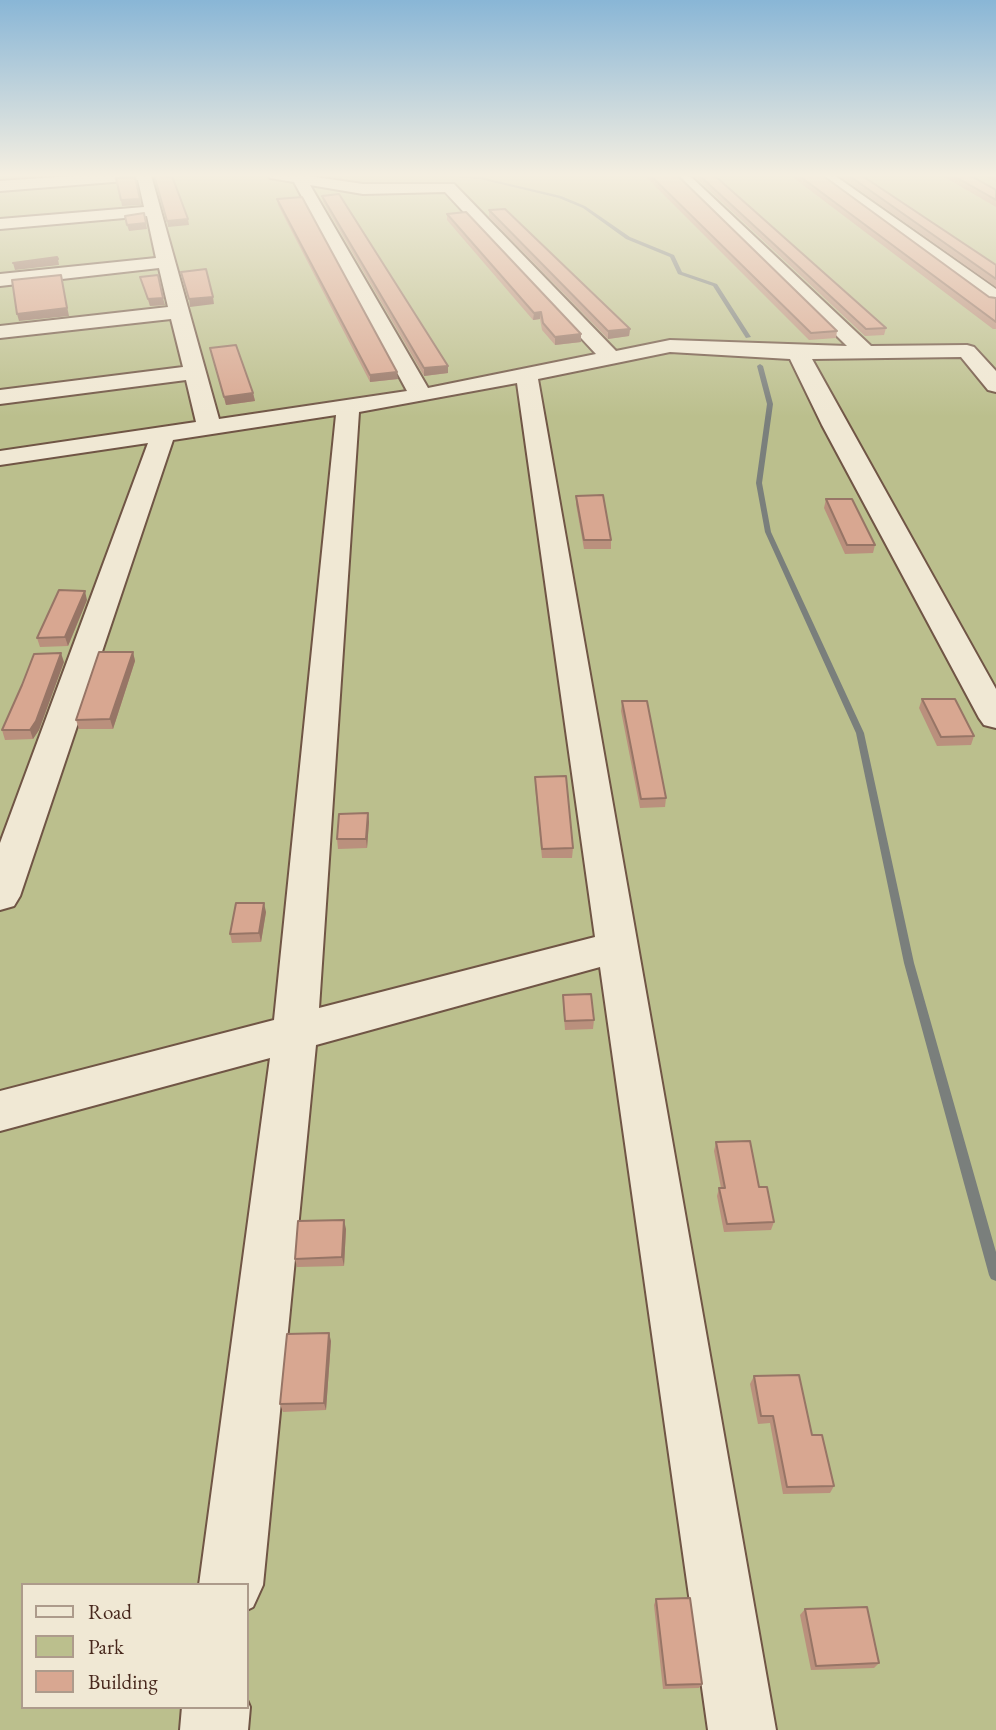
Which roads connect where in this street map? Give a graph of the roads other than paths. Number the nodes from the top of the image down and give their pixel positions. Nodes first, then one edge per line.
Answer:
1 (164, 256) edge
2 (343, 256) edge
3 (514, 256) edge
4 (765, 256) edge
5 (937, 256) edge
6 (166, 262) junction
7 (0, 280) edge
8 (996, 298) edge
9 (179, 312) junction
10 (0, 332) edge
11 (866, 353) junction
12 (798, 354) junction
13 (610, 357) junction
14 (195, 372) junction
15 (526, 373) junction
16 (996, 385) edge
17 (421, 396) junction
18 (0, 397) edge
19 (348, 406) junction
20 (209, 427) junction
21 (163, 434) junction
22 (0, 458) edge
23 (996, 718) edge
24 (0, 896) edge
25 (617, 947) junction
26 (295, 1033) junction
27 (0, 1111) edge
28 (231, 1583) edge
29 (216, 1709) edge
30 (214, 1730) edge
31 (742, 1730) edge

1 - 6 lane
2 - 17 lane
3 - 13 lane
4 - 11 lane
5 - 8 lane
6 - 7 lane
6 - 9 lane
9 - 10 lane
9 - 14 lane
11 - 12 lane
11 - 16 lane
12 - 13 lane
12 - 23 lane
13 - 15 lane
14 - 18 lane
14 - 20 lane
15 - 17 lane
15 - 25 lane
17 - 19 lane
19 - 20 lane
19 - 26 lane
20 - 21 lane
21 - 22 lane
21 - 24 lane
25 - 26 lane
25 - 31 lane
26 - 27 lane
26 - 28 lane
29 - 30 lane

